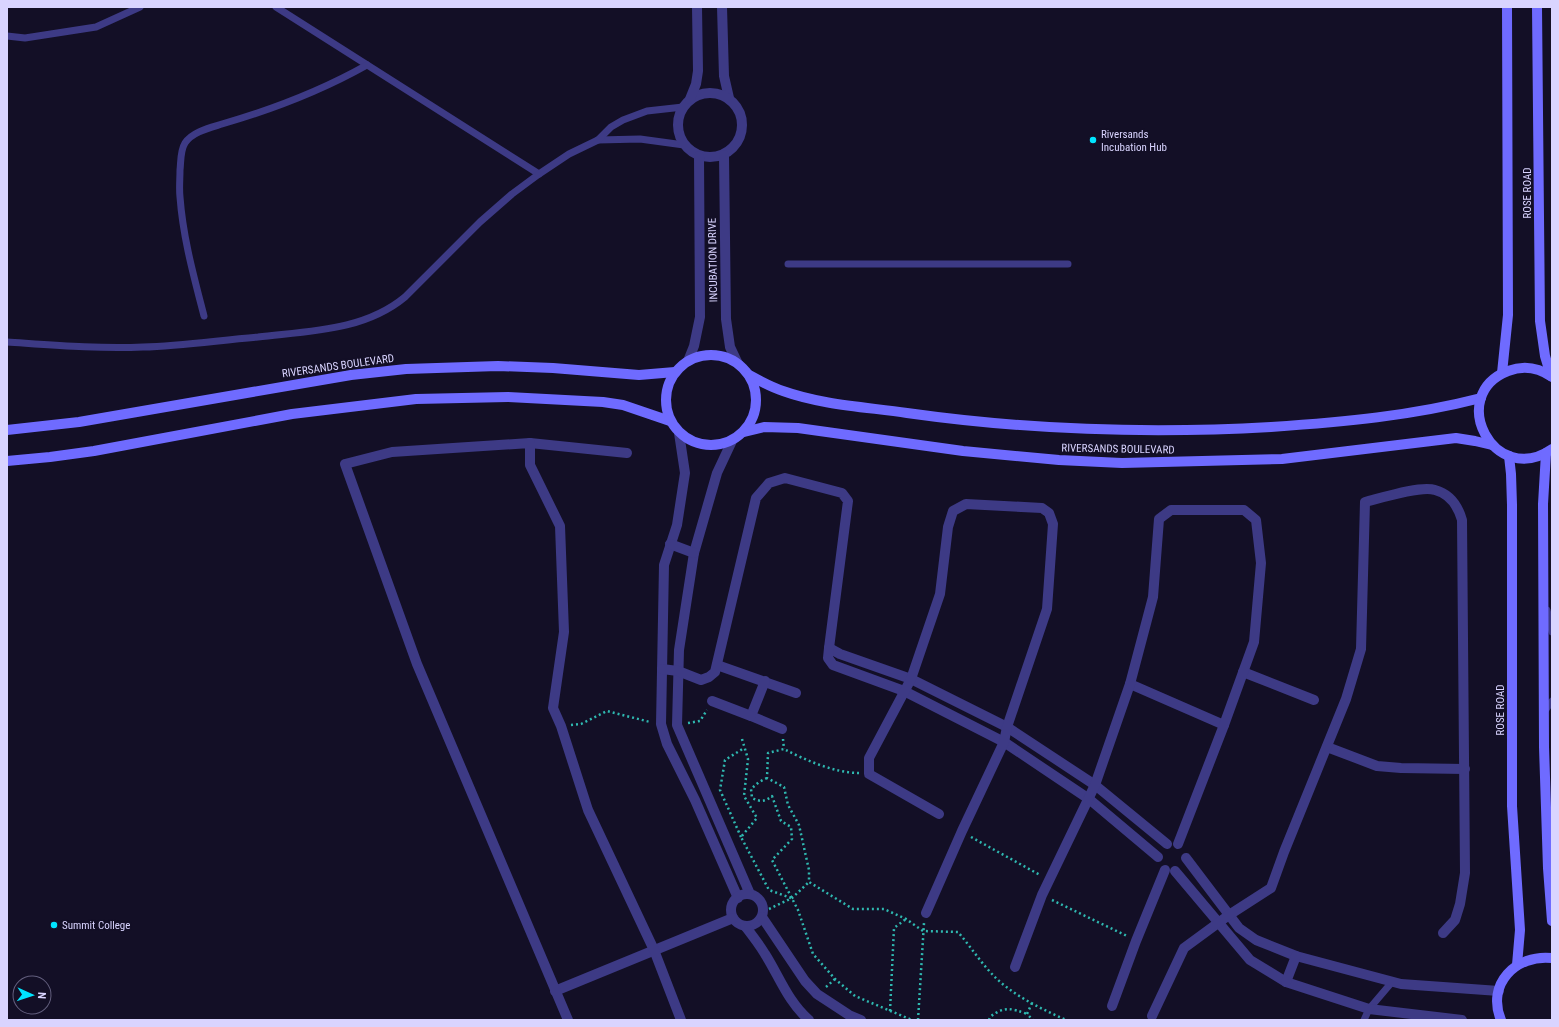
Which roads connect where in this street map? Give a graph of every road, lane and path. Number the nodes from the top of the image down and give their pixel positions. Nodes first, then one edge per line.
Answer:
1 (140, 7) edge
2 (276, 7) edge
3 (697, 7) edge
4 (722, 7) edge
5 (1507, 7) edge
6 (1537, 7) edge
7 (7, 36) edge
8 (367, 65) junction
9 (729, 98) junction
10 (687, 103) junction
11 (598, 140) junction
12 (684, 145) junction
13 (724, 155) junction
14 (699, 156) junction
15 (539, 174) junction
16 (788, 264) dead end
17 (1068, 264) dead end
18 (204, 316) dead end
19 (7, 342) edge
20 (688, 361) junction
21 (738, 364) junction
22 (675, 372) junction
23 (1502, 373) junction
24 (749, 375) junction
25 (1552, 377) edge
26 (1481, 398) junction
27 (670, 421) junction
28 (7, 430) edge
29 (744, 432) junction
30 (679, 433) junction
31 (732, 441) junction
32 (530, 443) junction
33 (1492, 445) junction
34 (1549, 451) edge
35 (627, 453) dead end
36 (1509, 456) junction
37 (7, 461) edge
38 (670, 544) junction
39 (694, 553) junction
40 (1543, 594) junction
41 (1552, 632) edge
42 (829, 648) junction
43 (717, 664) junction
44 (662, 669) junction
45 (678, 671) junction
46 (1243, 672) junction
47 (911, 679) junction
48 (765, 681) junction
49 (1130, 684) junction
50 (904, 691) junction
51 (796, 693) dead end
52 (1314, 700) dead end
53 (712, 701) joint
54 (1552, 701) edge
55 (1544, 712) junction
56 (751, 716) junction
57 (661, 724) junction
58 (677, 725) junction
59 (1224, 725) junction
60 (561, 726) junction
61 (1007, 727) junction
62 (782, 729) dead end
63 (742, 739) dead end
64 (1004, 742) junction
65 (1327, 747) junction
66 (744, 748) junction
67 (1465, 769) junction
68 (869, 774) junction
69 (767, 778) junction
70 (1095, 785) junction
71 (1089, 799) junction
72 (939, 814) dead end
73 (962, 832) junction
74 (740, 837) junction
75 (1167, 844) junction
76 (1178, 844) junction
77 (1158, 857) junction
78 (1186, 858) junction
79 (1170, 870) junction
80 (1049, 880) junction
81 (809, 882) junction
82 (750, 894) junction
83 (1042, 896) junction
84 (738, 898) junction
85 (792, 898) junction
86 (926, 913) joint
87 (762, 915) junction
88 (1230, 915) junction
89 (733, 918) junction
90 (906, 919) junction
91 (1552, 921) edge
92 (1219, 924) junction
93 (745, 926) junction
94 (923, 931) junction
95 (1443, 932) dead end
96 (1136, 941) junction
97 (654, 950) junction
98 (1296, 956) junction
99 (1552, 958) edge
100 (1517, 965) junction
101 (1015, 967) dead end
102 (1286, 982) junction
103 (1392, 982) junction
104 (555, 991) junction
105 (1499, 991) junction
106 (1032, 1003) junction
107 (1112, 1006) dead end
108 (1369, 1009) junction
109 (890, 1011) junction
110 (1027, 1014) junction
111 (1152, 1016) dead end
112 (568, 1020) edge
113 (681, 1020) edge
114 (809, 1020) edge
115 (861, 1020) edge
116 (912, 1020) edge
117 (918, 1020) edge
118 (989, 1020) edge
119 (1034, 1020) edge
120 (1066, 1020) edge
121 (1364, 1020) edge
122 (1462, 1020) edge
123 (1501, 1020) edge

1 - 7 lane
2 - 8 lane
3 - 10 street
4 - 9 street
5 - 23 street, ROSE ROAD
6 - 25 street, ROSE ROAD
8 - 15 lane
8 - 18 lane
9 - 10 street
9 - 13 street
10 - 11 lane
10 - 12 street
11 - 12 lane
11 - 15 lane
12 - 14 street
13 - 14 street
13 - 21 street, INCUBATION DRIVE
14 - 20 street, INCUBATION DRIVE
15 - 19 lane
16 - 17 lane
20 - 21 street
20 - 22 street
21 - 24 street
22 - 27 street
22 - 28 street, RIVERSANDS BOULEVARD
23 - 25 street
23 - 26 street
24 - 26 street, RIVERSANDS BOULEVARD
24 - 29 street
26 - 33 street
27 - 30 street
27 - 37 street
29 - 31 street
29 - 33 street, RIVERSANDS BOULEVARD
30 - 31 street
30 - 38 street
31 - 39 street
32 - 35 street
32 - 60 street
32 - 104 street
33 - 36 street
34 - 36 street
34 - 40 street
36 - 100 street, ROSE ROAD
38 - 39 street
38 - 44 street
39 - 45 street
40 - 41 lane
40 - 55 street
42 - 43 street
42 - 47 street
42 - 50 street
43 - 45 street
43 - 48 street
44 - 45 street
44 - 57 street
45 - 58 street
46 - 49 street
46 - 52 street
46 - 59 street
47 - 50 street
47 - 61 street
47 - 61 street
48 - 51 street
48 - 56 street
49 - 59 street
49 - 70 street
50 - 64 street
50 - 68 street
53 - 56 street
53 - 58 path
54 - 55 lane
55 - 91 street
56 - 62 street
57 - 60 path
57 - 84 street
58 - 82 street
59 - 76 street
60 - 97 street
61 - 64 street
61 - 70 street
63 - 66 path
64 - 71 street
64 - 73 street
65 - 67 street
65 - 67 street
65 - 88 street
66 - 74 path
66 - 74 path
67 - 95 street
68 - 69 path
68 - 72 street
69 - 81 path
69 - 85 path
70 - 71 street
70 - 75 street
71 - 77 street
71 - 80 street
73 - 80 path
73 - 86 street
74 - 85 path
75 - 76 street
75 - 77 street
76 - 78 street
77 - 79 street
78 - 79 street
78 - 88 street
79 - 92 street
79 - 96 street
80 - 83 street
81 - 85 path
81 - 90 path
82 - 84 street
82 - 87 street
83 - 96 path
83 - 101 street
84 - 89 street
85 - 87 path
85 - 109 path
86 - 94 path
87 - 93 street
87 - 115 street
88 - 92 street
88 - 98 street
89 - 93 street
89 - 97 street
90 - 94 path
90 - 109 path
92 - 102 street
92 - 111 street
93 - 114 street
94 - 106 path
94 - 117 path
96 - 107 street
97 - 104 street
97 - 113 street
98 - 102 street
98 - 103 street
99 - 100 street
100 - 105 street
102 - 108 street
103 - 105 street
103 - 108 lane
104 - 112 street
105 - 123 street
106 - 110 path
106 - 120 path
108 - 121 lane
108 - 122 street
109 - 116 path
110 - 118 path
110 - 119 path

